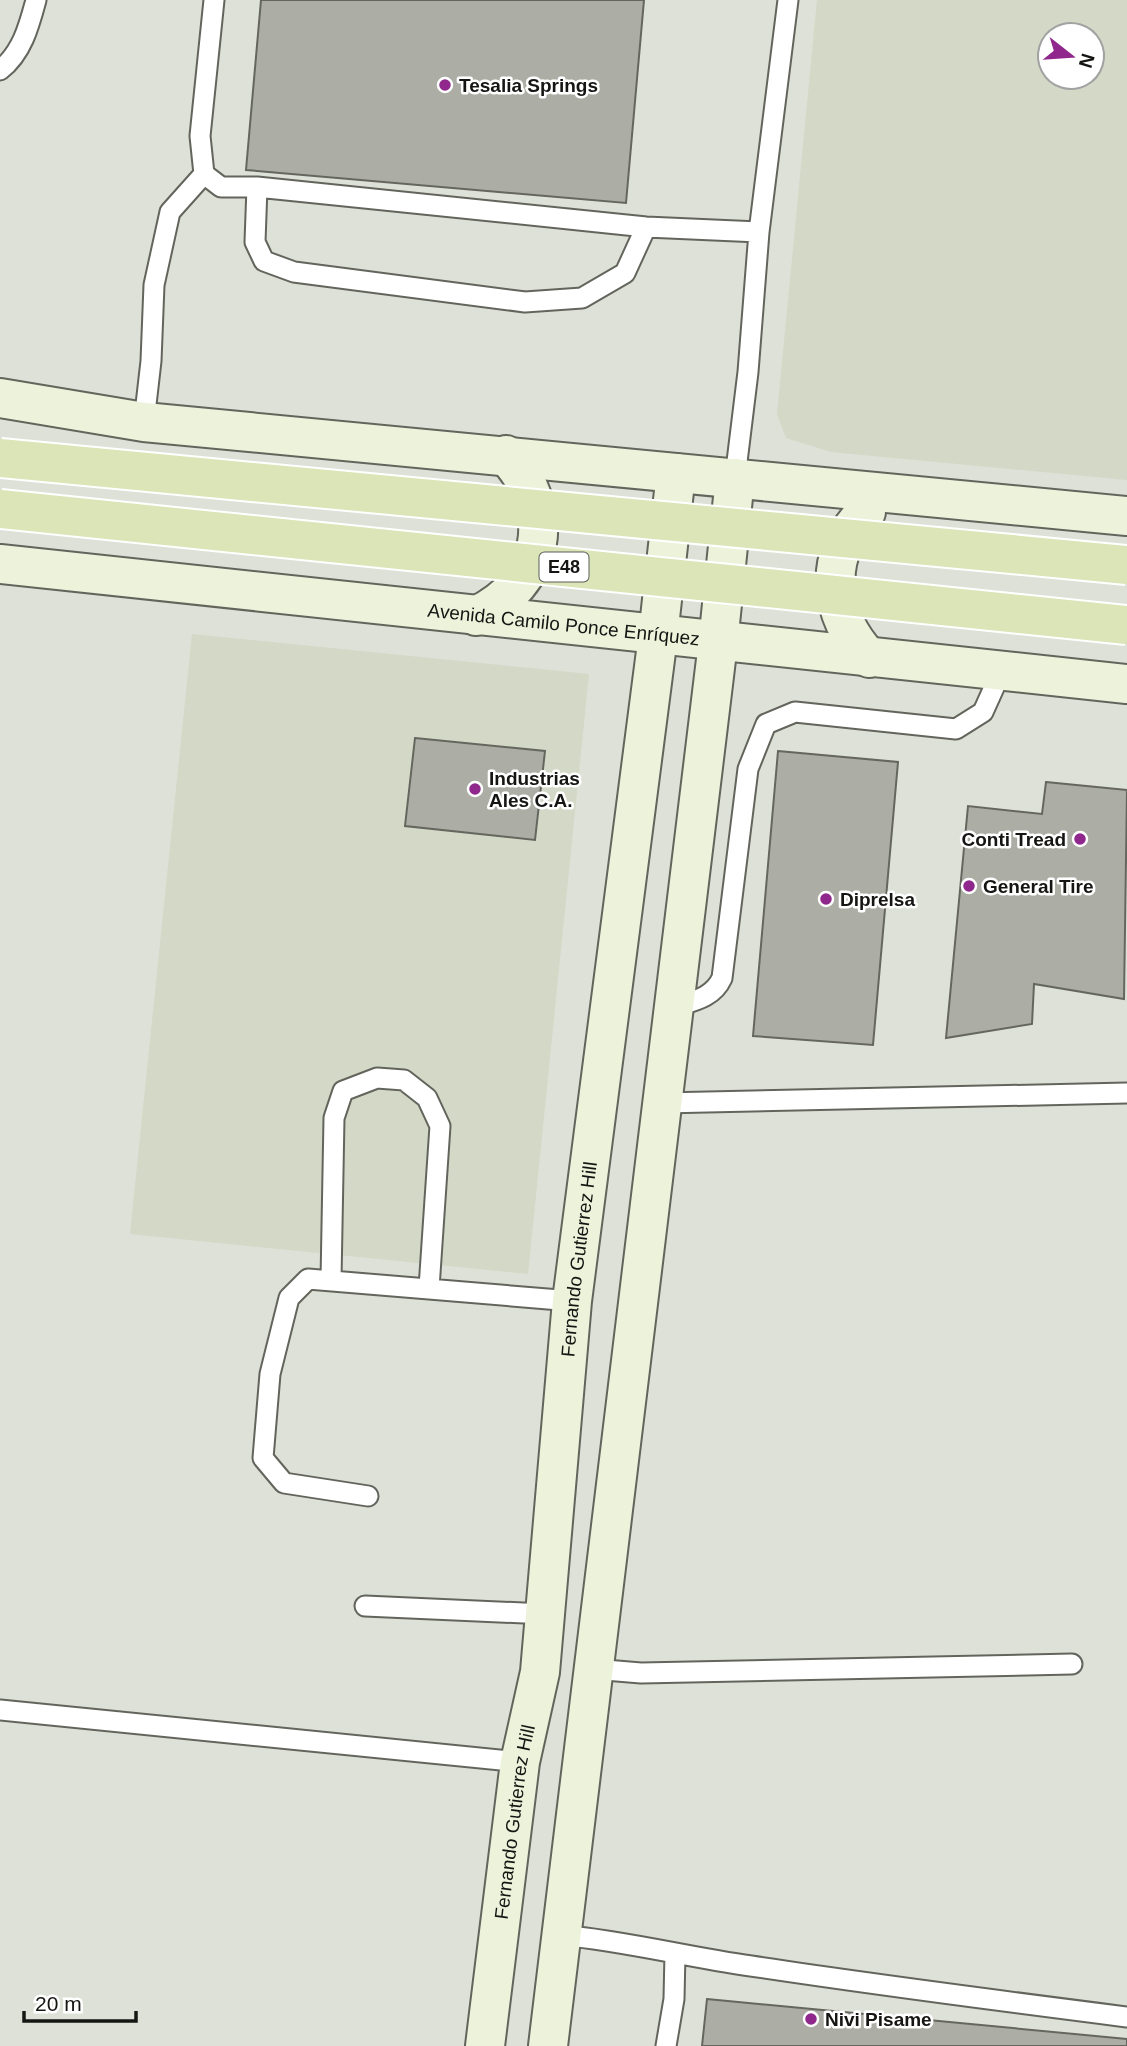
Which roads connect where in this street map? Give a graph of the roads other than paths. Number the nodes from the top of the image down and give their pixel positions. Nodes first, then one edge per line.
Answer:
1 (36, 0) edge
2 (214, 0) edge
3 (788, 0) edge
4 (0, 70) edge
5 (204, 174) junction
6 (257, 187) junction
7 (646, 227) junction
8 (759, 232) junction
9 (0, 398) edge
10 (144, 422) junction
11 (506, 456) junction
12 (0, 458) edge
13 (676, 473) junction
14 (735, 478) junction
15 (891, 494) junction
16 (0, 509) edge
17 (1127, 516) edge
18 (0, 564) edge
19 (1127, 565) edge
20 (476, 616) junction
21 (1127, 625) edge
22 (658, 636) junction
23 (718, 643) junction
24 (869, 658) junction
25 (1001, 672) junction
26 (1127, 684) edge
27 (674, 1007) junction
28 (1127, 1093) edge
29 (662, 1103) junction
30 (331, 1280) junction
31 (429, 1288) junction
32 (572, 1301) junction
33 (368, 1496) dead end
34 (365, 1606) dead end
35 (545, 1614) junction
36 (1072, 1664) dead end
37 (593, 1669) junction
38 (0, 1710) edge
39 (520, 1762) junction
40 (561, 1935) junction
41 (676, 1953) junction
42 (1127, 2017) edge
43 (485, 2046) edge
44 (548, 2046) edge
45 (666, 2046) edge

1 - 4 lane
2 - 5 lane
3 - 8 lane
5 - 6 lane
5 - 10 lane
6 - 7 lane
6 - 7 lane
7 - 8 lane
8 - 14 lane
9 - 10 street
10 - 11 street
11 - 13 street
11 - 20 street
12 - 19 main road, bridge
13 - 14 street
13 - 22 street, Fernando Gutierrez Hill
14 - 15 street
14 - 23 street
15 - 17 street
15 - 24 street
16 - 21 main road, E48, bridge
18 - 20 street, Avenida Camilo Ponce Enríquez
20 - 22 street, Avenida Camilo Ponce Enríquez
22 - 23 street, Avenida Camilo Ponce Enríquez
22 - 32 street, Fernando Gutierrez Hill
23 - 24 street, Avenida Camilo Ponce Enríquez
23 - 27 street
24 - 25 street, Avenida Camilo Ponce Enríquez
25 - 26 street, Avenida Camilo Ponce Enríquez
25 - 27 lane
27 - 29 street
28 - 29 lane
29 - 37 street
30 - 31 lane
30 - 31 lane
30 - 33 lane
31 - 32 lane
32 - 35 street, Fernando Gutierrez Hill
34 - 35 lane
35 - 39 street, Fernando Gutierrez Hill
36 - 37 lane
37 - 40 street
38 - 39 lane
39 - 43 street, Fernando Gutierrez Hill
40 - 41 lane
40 - 44 street
41 - 42 lane
41 - 45 lane

